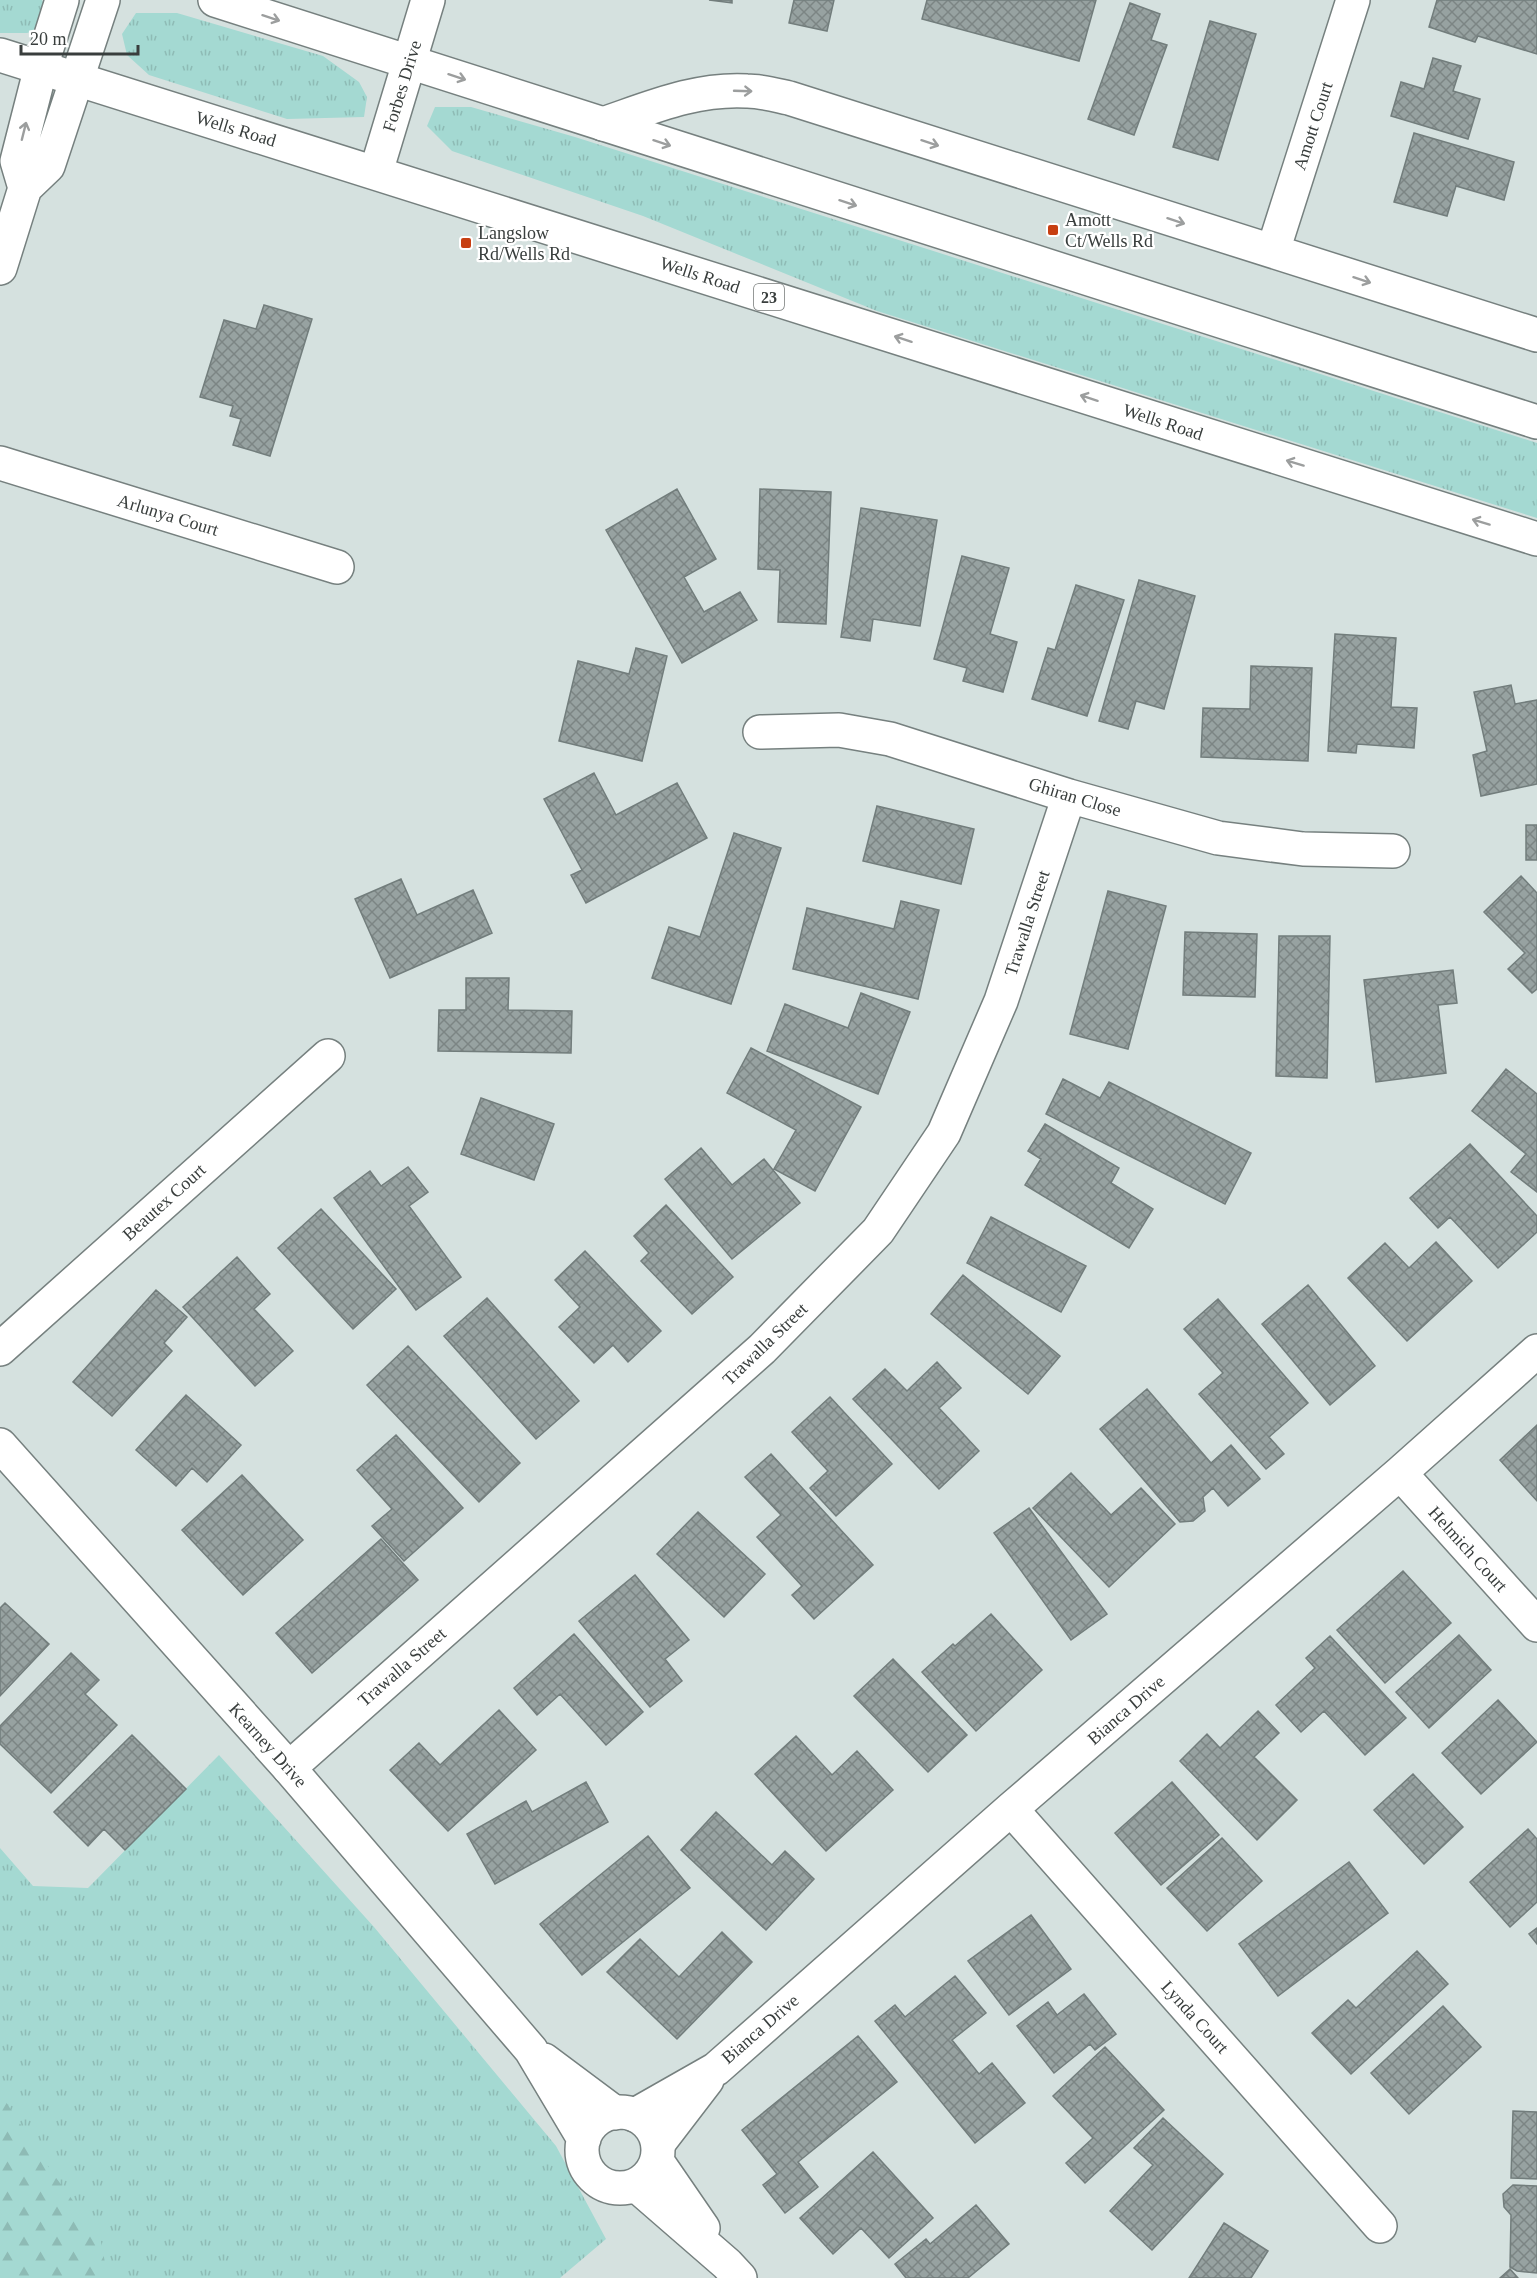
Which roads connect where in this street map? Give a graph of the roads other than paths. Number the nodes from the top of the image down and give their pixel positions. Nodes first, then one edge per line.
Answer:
1 (62, 0) edge
2 (103, 0) edge
3 (215, 0) edge
4 (428, 0) edge
5 (1353, 0) edge
6 (0, 55) edge
7 (408, 62) junction
8 (41, 67) junction
9 (77, 78) junction
10 (603, 124) junction
11 (376, 172) junction
12 (25, 188) junction
13 (1273, 252) junction
14 (0, 268) edge
15 (1537, 335) edge
16 (1537, 422) edge
17 (0, 463) edge
18 (1537, 539) edge
19 (336, 567) dead end
20 (760, 732) dead end
21 (1069, 796) junction
22 (1393, 851) dead end
23 (328, 1056) dead end
24 (0, 1349) edge
25 (1537, 1351) edge
26 (0, 1445) edge
27 (1400, 1473) junction
28 (1537, 1625) edge
29 (289, 1768) junction
30 (1011, 1809) junction
31 (531, 2050) junction
32 (716, 2069) junction
33 (625, 2114) junction
34 (584, 2139) junction
35 (658, 2153) junction
36 (636, 2185) junction
37 (1380, 2226) dead end
38 (734, 2271) edge

1 - 8 street
2 - 9 street
3 -> 7 street
4 - 7 street, Forbes Drive
5 - 13 street, Amott Court
6 - 8 street, Wells Road / 23
7 -> 10 street
7 - 11 street, Forbes Drive
8 - 9 street, Wells Road / 23
12 -> 8 street
9 - 11 street, Wells Road / 23
9 - 12 street
10 -> 13 street
10 -> 16 street
18 -> 11 street, Wells Road / 23
12 - 14 street
13 -> 15 street
17 - 19 street, Arlunya Court
20 - 21 street, Ghiran Close
21 - 22 street, Ghiran Close
21 - 29 street, Trawalla Street
23 - 24 street, Beautex Court
25 - 27 street, Bianca Drive
26 - 29 street, Kearney Drive
27 - 28 street, Helmich Court
27 - 30 street, Bianca Drive
29 - 31 street, Kearney Drive
30 - 32 street, Bianca Drive
30 - 37 street, Lynda Court
31 - 33 street, Kearney Drive
31 - 34 street, Kearney Drive
32 - 33 street, Bianca Drive
32 - 35 street, Bianca Drive
33 - 34 street
33 - 35 street
34 - 36 street
35 - 36 street
35 - 38 street
36 - 38 street

